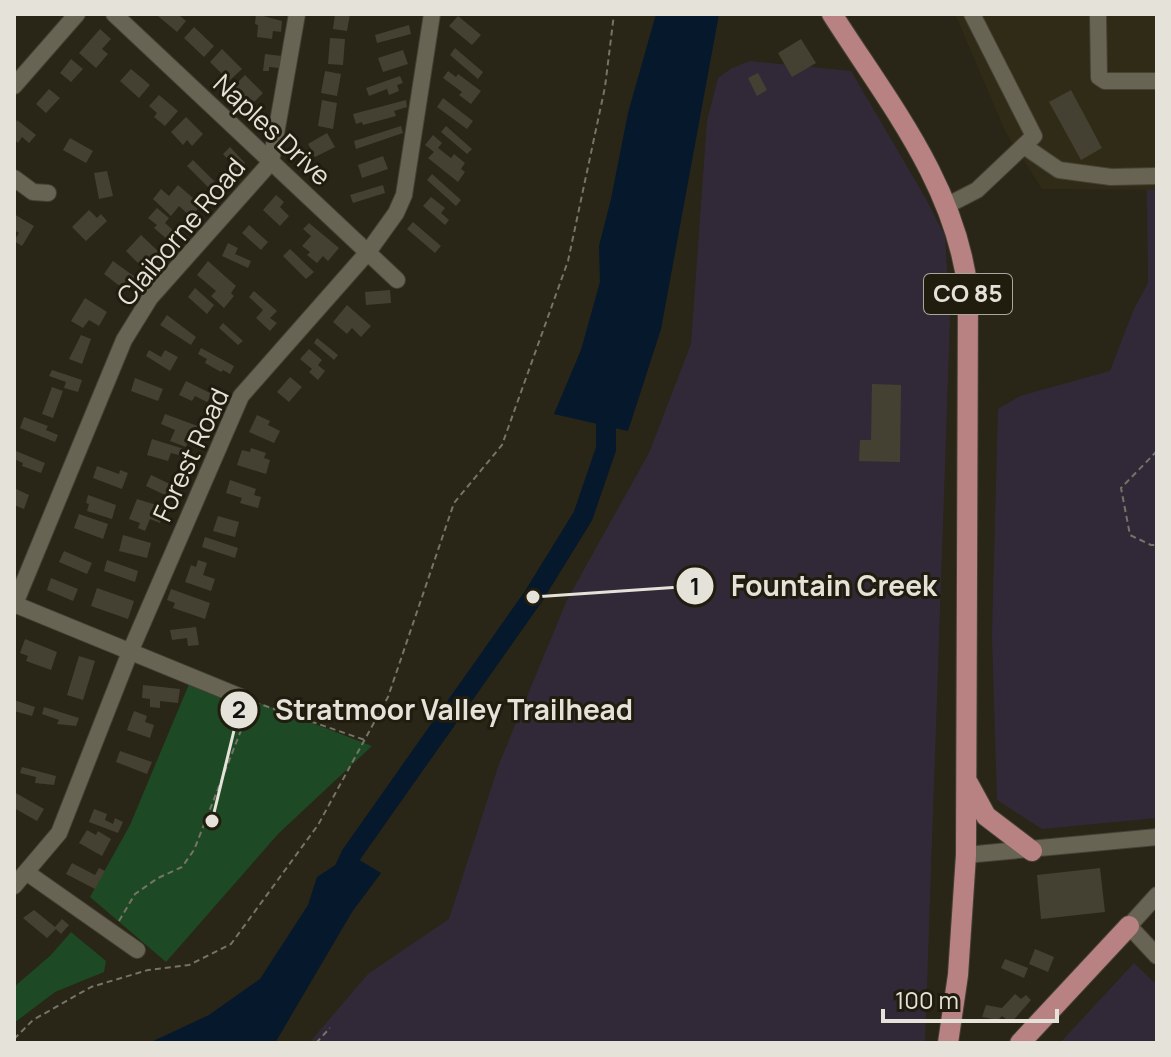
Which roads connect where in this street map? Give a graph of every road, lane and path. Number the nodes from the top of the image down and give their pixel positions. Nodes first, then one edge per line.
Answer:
1 (77, 14) edge
2 (114, 14) edge
3 (297, 14) edge
4 (432, 14) edge
5 (614, 14) edge
6 (832, 14) edge
7 (972, 14) edge
8 (1098, 14) edge
9 (1157, 81) edge
10 (14, 86) edge
11 (1024, 146) junction
12 (271, 162) junction
13 (1157, 176) edge
14 (14, 178) edge
15 (48, 193) dead end
16 (946, 206) junction
17 (368, 252) junction
18 (397, 280) dead end
19 (1157, 451) edge
20 (1157, 545) edge
21 (14, 605) edge
22 (130, 652) junction
23 (241, 697) dead end
24 (365, 740) junction
25 (964, 775) junction
26 (1157, 837) edge
27 (1032, 851) junction
28 (966, 855) junction
29 (26, 872) junction
30 (14, 886) edge
31 (1157, 895) edge
32 (1129, 926) junction
33 (113, 933) junction
34 (137, 950) dead end
35 (1157, 956) edge
36 (330, 1028) dead end
37 (14, 1039) edge
38 (316, 1043) edge
39 (948, 1043) edge
40 (1020, 1043) edge

1 - 10 street
2 - 12 street, Naples Drive
3 - 12 street, Claiborne Road
4 - 17 street, Forest Road
5 - 24 path
6 - 16 main road, CO 85
7 - 11 street
8 - 9 street
11 - 13 street
11 - 16 street
12 - 17 street, Naples Drive
12 - 21 street, Claiborne Road
14 - 15 street
16 - 25 main road, CO 85
17 - 18 street, Naples Drive
17 - 22 street, Forest Road
19 - 20 path
21 - 22 street
22 - 23 street
22 - 29 street, Forest Road
24 - 33 path
24 - 37 path
25 - 27 main road
25 - 28 main road, CO 85
26 - 27 street
27 - 28 street
28 - 39 main road, CO 85
29 - 30 street, Forest Road
29 - 33 street
31 - 32 street
32 - 35 street
32 - 40 main road
33 - 34 street
36 - 38 path

